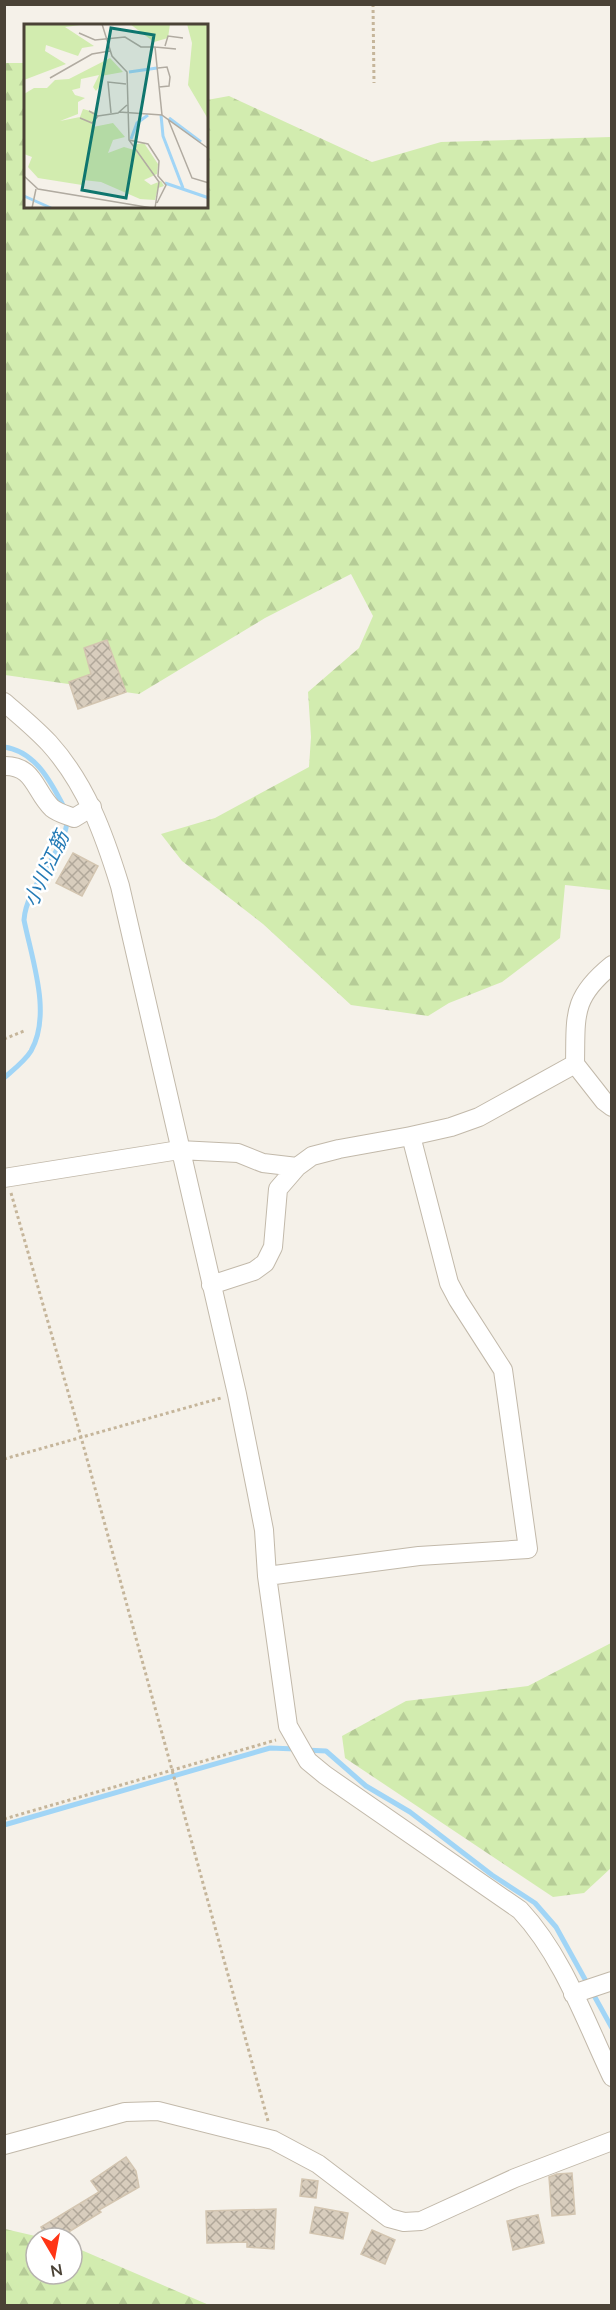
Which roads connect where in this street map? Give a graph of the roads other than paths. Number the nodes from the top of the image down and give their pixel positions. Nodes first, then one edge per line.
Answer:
1 (4, 702) edge
2 (4, 766) edge
3 (92, 807) junction
4 (612, 965) edge
5 (575, 1064) junction
6 (612, 1107) edge
7 (411, 1137) junction
8 (179, 1150) junction
9 (297, 1167) junction
10 (5, 1178) edge
11 (211, 1285) junction
12 (267, 1576) junction
13 (612, 1981) edge
14 (583, 1991) junction
15 (612, 2077) edge
16 (612, 2141) edge
17 (4, 2145) edge

1 - 3 street
2 - 3 street
3 - 8 street
4 - 5 street
5 - 6 street
5 - 7 street
7 - 9 street
7 - 12 street
8 - 9 street
8 - 10 street
8 - 11 street
9 - 11 street
11 - 12 street
12 - 14 street
13 - 14 street
14 - 15 street
16 - 17 street

